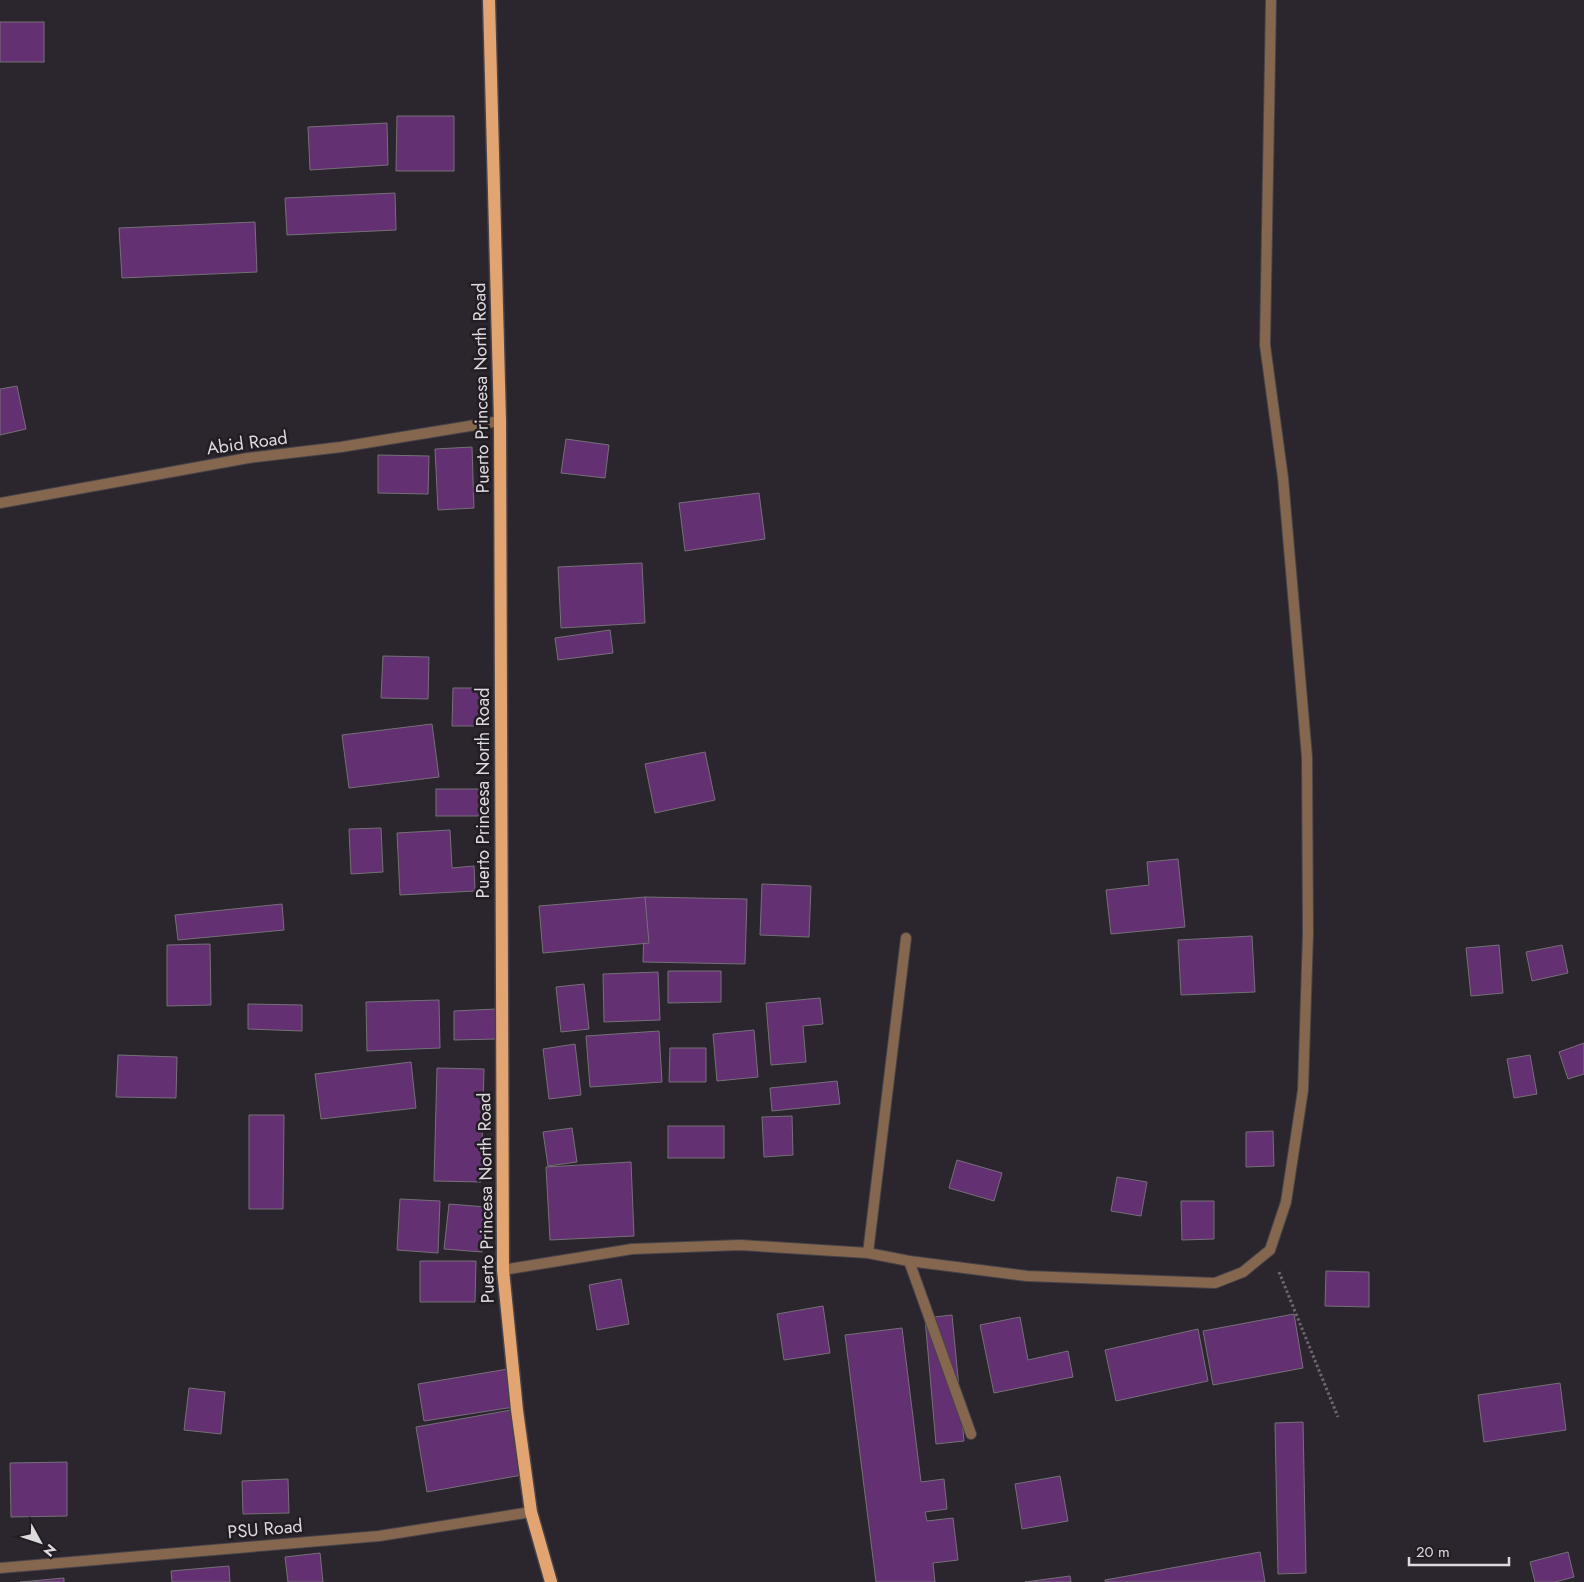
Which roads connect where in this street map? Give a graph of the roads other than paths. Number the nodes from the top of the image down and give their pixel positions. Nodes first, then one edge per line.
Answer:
1 (489, 0) edge
2 (1271, 0) edge
3 (500, 422) junction
4 (0, 503) edge
5 (906, 938) dead end
6 (868, 1253) junction
7 (909, 1262) junction
8 (503, 1270) junction
9 (971, 1434) dead end
10 (532, 1512) junction
11 (0, 1568) edge
12 (551, 1582) edge

1 - 3 main road, Puerto Princesa North Road
2 - 7 street
3 - 4 street, Abid Road
3 - 8 main road, Puerto Princesa North Road
5 - 6 street
6 - 7 street
6 - 8 street
7 - 9 street
8 - 10 main road, Puerto Princesa North Road
10 - 11 street, PSU Road
10 - 12 main road, Puerto Princesa North Road

